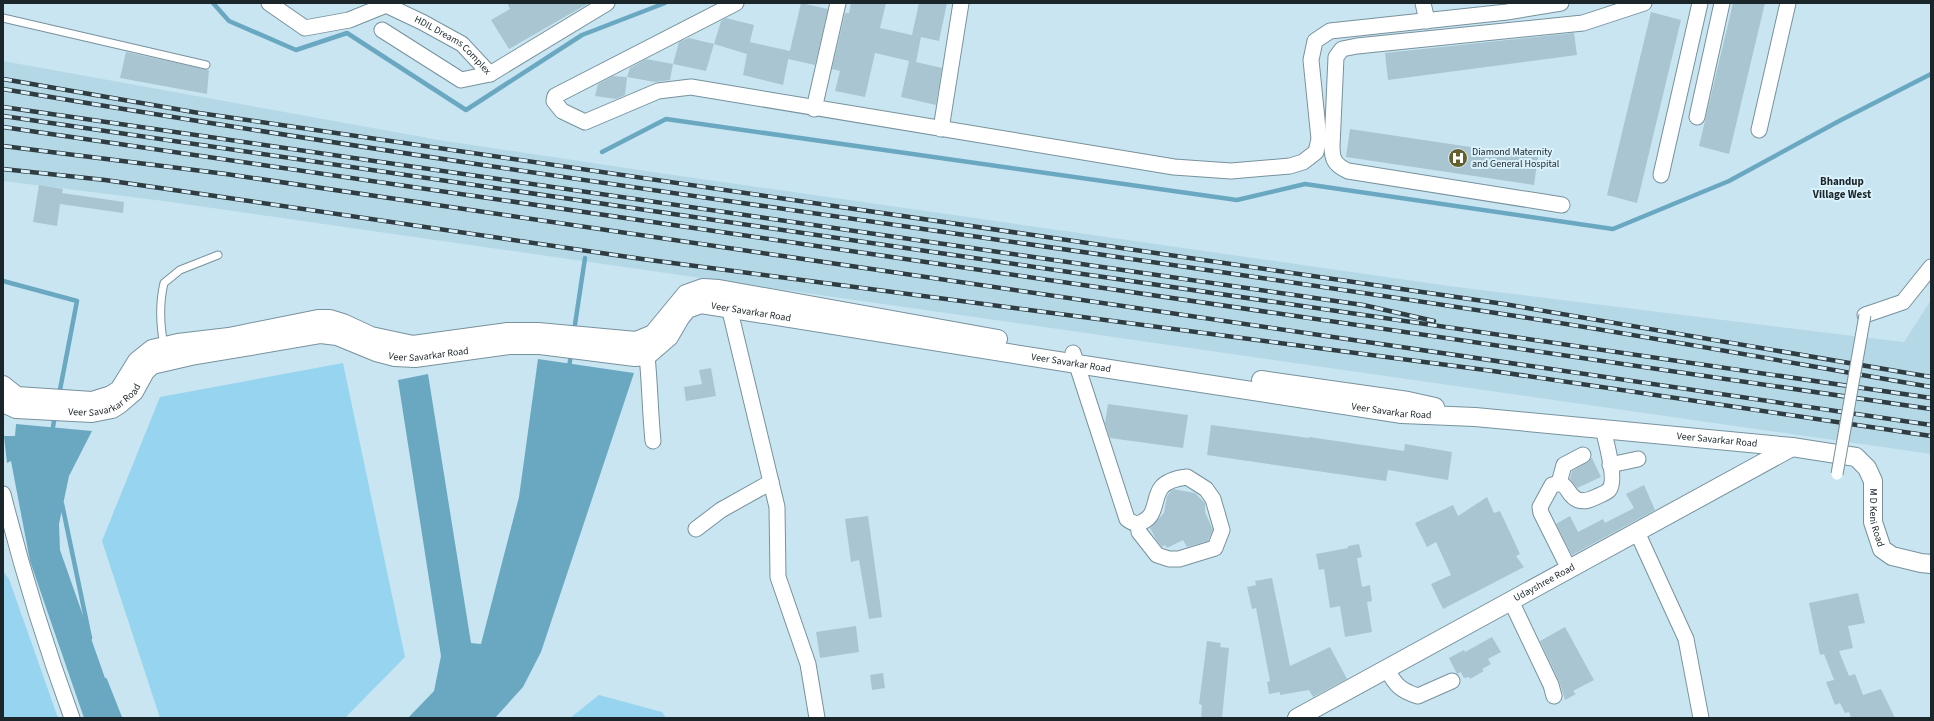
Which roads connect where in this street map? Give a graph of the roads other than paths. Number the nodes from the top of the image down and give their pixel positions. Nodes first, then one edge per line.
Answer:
1 (269, 3) edge
2 (607, 3) edge
3 (736, 3) edge
4 (838, 3) edge
5 (961, 3) edge
6 (1424, 3) edge
7 (1561, 3) edge
8 (1644, 3) edge
9 (1700, 3) edge
10 (1722, 3) edge
11 (1788, 3) edge
12 (388, 4) edge
13 (3, 18) edge
14 (1427, 20) junction
15 (382, 30) dead end
16 (206, 65) dead end
17 (490, 74) junction
18 (814, 109) junction
19 (1697, 117) dead end
20 (941, 129) junction
21 (1759, 130) dead end
22 (1661, 174) dead end
23 (1562, 205) dead end
24 (218, 255) dead end
25 (1931, 267) edge
26 (729, 308) junction
27 (1865, 316) joint
28 (639, 351) junction
29 (166, 354) junction
30 (1075, 358) junction
31 (3, 385) edge
32 (12, 402) edge
33 (1603, 429) junction
34 (653, 441) dead end
35 (1792, 447) junction
36 (1583, 455) dead end
37 (1638, 459) dead end
38 (1610, 465) junction
39 (1837, 474) dead end
40 (771, 482) junction
41 (1559, 483) junction
42 (3, 494) edge
43 (1138, 524) junction
44 (696, 529) dead end
45 (1637, 532) junction
46 (1931, 564) edge
47 (1569, 569) junction
48 (1511, 601) junction
49 (1387, 669) junction
50 (1452, 680) dead end
51 (1554, 696) dead end
52 (72, 718) edge
53 (816, 718) edge
54 (1297, 718) edge
55 (1701, 718) edge

1 - 12 street, HDIL Dreams Complex
2 - 17 street, HDIL Dreams Complex
3 - 18 street
4 - 18 street
5 - 20 street
6 - 14 street
7 - 14 street
8 - 23 street
9 - 22 street
10 - 19 street
11 - 21 street
12 - 17 street, HDIL Dreams Complex
13 - 16 lane
14 - 20 street
15 - 17 street
18 - 20 street
24 - 29 lane
25 - 27 street
26 - 28 street, Veer Savarkar Road
26 - 30 street, Veer Savarkar Road
26 - 40 street
27 - 39 street, bridge
28 - 29 street, Veer Savarkar Road
28 - 30 street, Veer Savarkar Road
28 - 34 street
29 - 32 street, Veer Savarkar Road
30 - 33 street, Veer Savarkar Road
30 - 43 street
31 - 32 street, Veer Savarkar Road
33 - 35 street, Veer Savarkar Road
33 - 38 street
35 - 45 street, Udayshree Road
35 - 46 street, M D Keni Road
36 - 41 street
37 - 38 street
38 - 41 street
40 - 44 street
40 - 53 street
41 - 47 street
42 - 52 street
43 - 43 street
45 - 47 street, Udayshree Road
45 - 55 street
47 - 48 street, Udayshree Road
48 - 49 street, Udayshree Road
48 - 51 street
49 - 50 street
49 - 54 street, Udayshree Road

